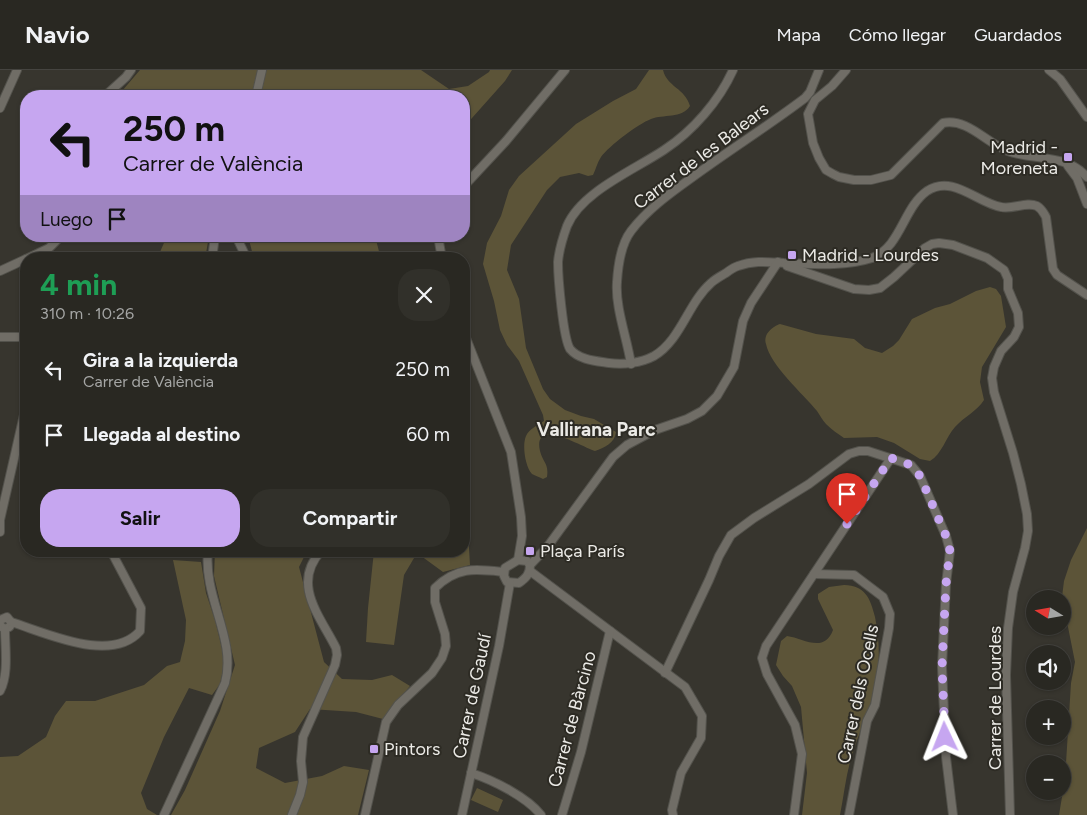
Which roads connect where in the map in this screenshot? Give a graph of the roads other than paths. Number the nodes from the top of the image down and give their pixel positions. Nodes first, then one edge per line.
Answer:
1 (17, 70) edge
2 (131, 70) edge
3 (262, 70) edge
4 (565, 70) edge
5 (733, 70) edge
6 (819, 70) edge
7 (846, 70) edge
8 (1049, 70) edge
9 (112, 90) edge
10 (257, 90) edge
11 (802, 100) junction
12 (810, 107) junction
13 (0, 108) edge
14 (1087, 117) edge
15 (1066, 162) junction
16 (1087, 177) edge
17 (470, 180) edge
18 (1087, 204) edge
19 (55, 242) edge
20 (41, 252) edge
21 (20, 262) edge
22 (778, 262) junction
23 (0, 271) edge
24 (1087, 295) edge
25 (0, 337) edge
26 (20, 337) edge
27 (470, 348) edge
28 (631, 364) junction
29 (20, 432) edge
30 (891, 458) junction
31 (0, 532) edge
32 (114, 557) edge
33 (208, 557) edge
34 (316, 557) edge
35 (518, 560) junction
36 (530, 568) junction
37 (504, 572) junction
38 (814, 574) junction
39 (510, 583) junction
40 (0, 609) edge
41 (1, 619) edge
42 (12, 622) junction
43 (3, 627) edge
44 (610, 631) junction
45 (665, 673) junction
46 (0, 691) edge
47 (471, 773) junction
48 (164, 815) edge
49 (292, 815) edge
50 (365, 815) edge
51 (462, 815) edge
52 (542, 815) edge
53 (562, 815) edge
54 (673, 815) edge
55 (794, 815) edge
56 (849, 815) edge
57 (953, 815) edge
58 (1010, 815) edge

1 - 13 street
2 - 9 street
3 - 10 street
4 - 17 street
5 - 28 street
6 - 11 street, Carrer de les Balears
7 - 12 street
8 - 14 street
11 - 12 street
11 - 28 street, Carrer de les Balears
12 - 15 street
15 - 16 street
15 - 18 street
19 - 20 street
21 - 23 street
22 - 24 street
22 - 28 street
22 - 36 street
22 - 58 street, Carrer de Lourdes
25 - 26 street
27 - 35 street
29 - 31 street
30 - 38 street
30 - 45 street
30 - 57 street
32 - 42 street
33 - 48 street
34 - 49 street
35 - 36 street
35 - 37 street
36 - 39 street
36 - 44 street
37 - 39 street
37 - 50 street
38 - 55 street
38 - 56 street, Carrer dels Ocells
39 - 47 street, Carrer de Gaudí
40 - 41 street
41 - 42 street
42 - 43 street
43 - 46 street
44 - 45 street
44 - 53 street, Carrer de Bàrcino
45 - 54 street
47 - 51 street, Carrer de Gaudí
47 - 52 street

